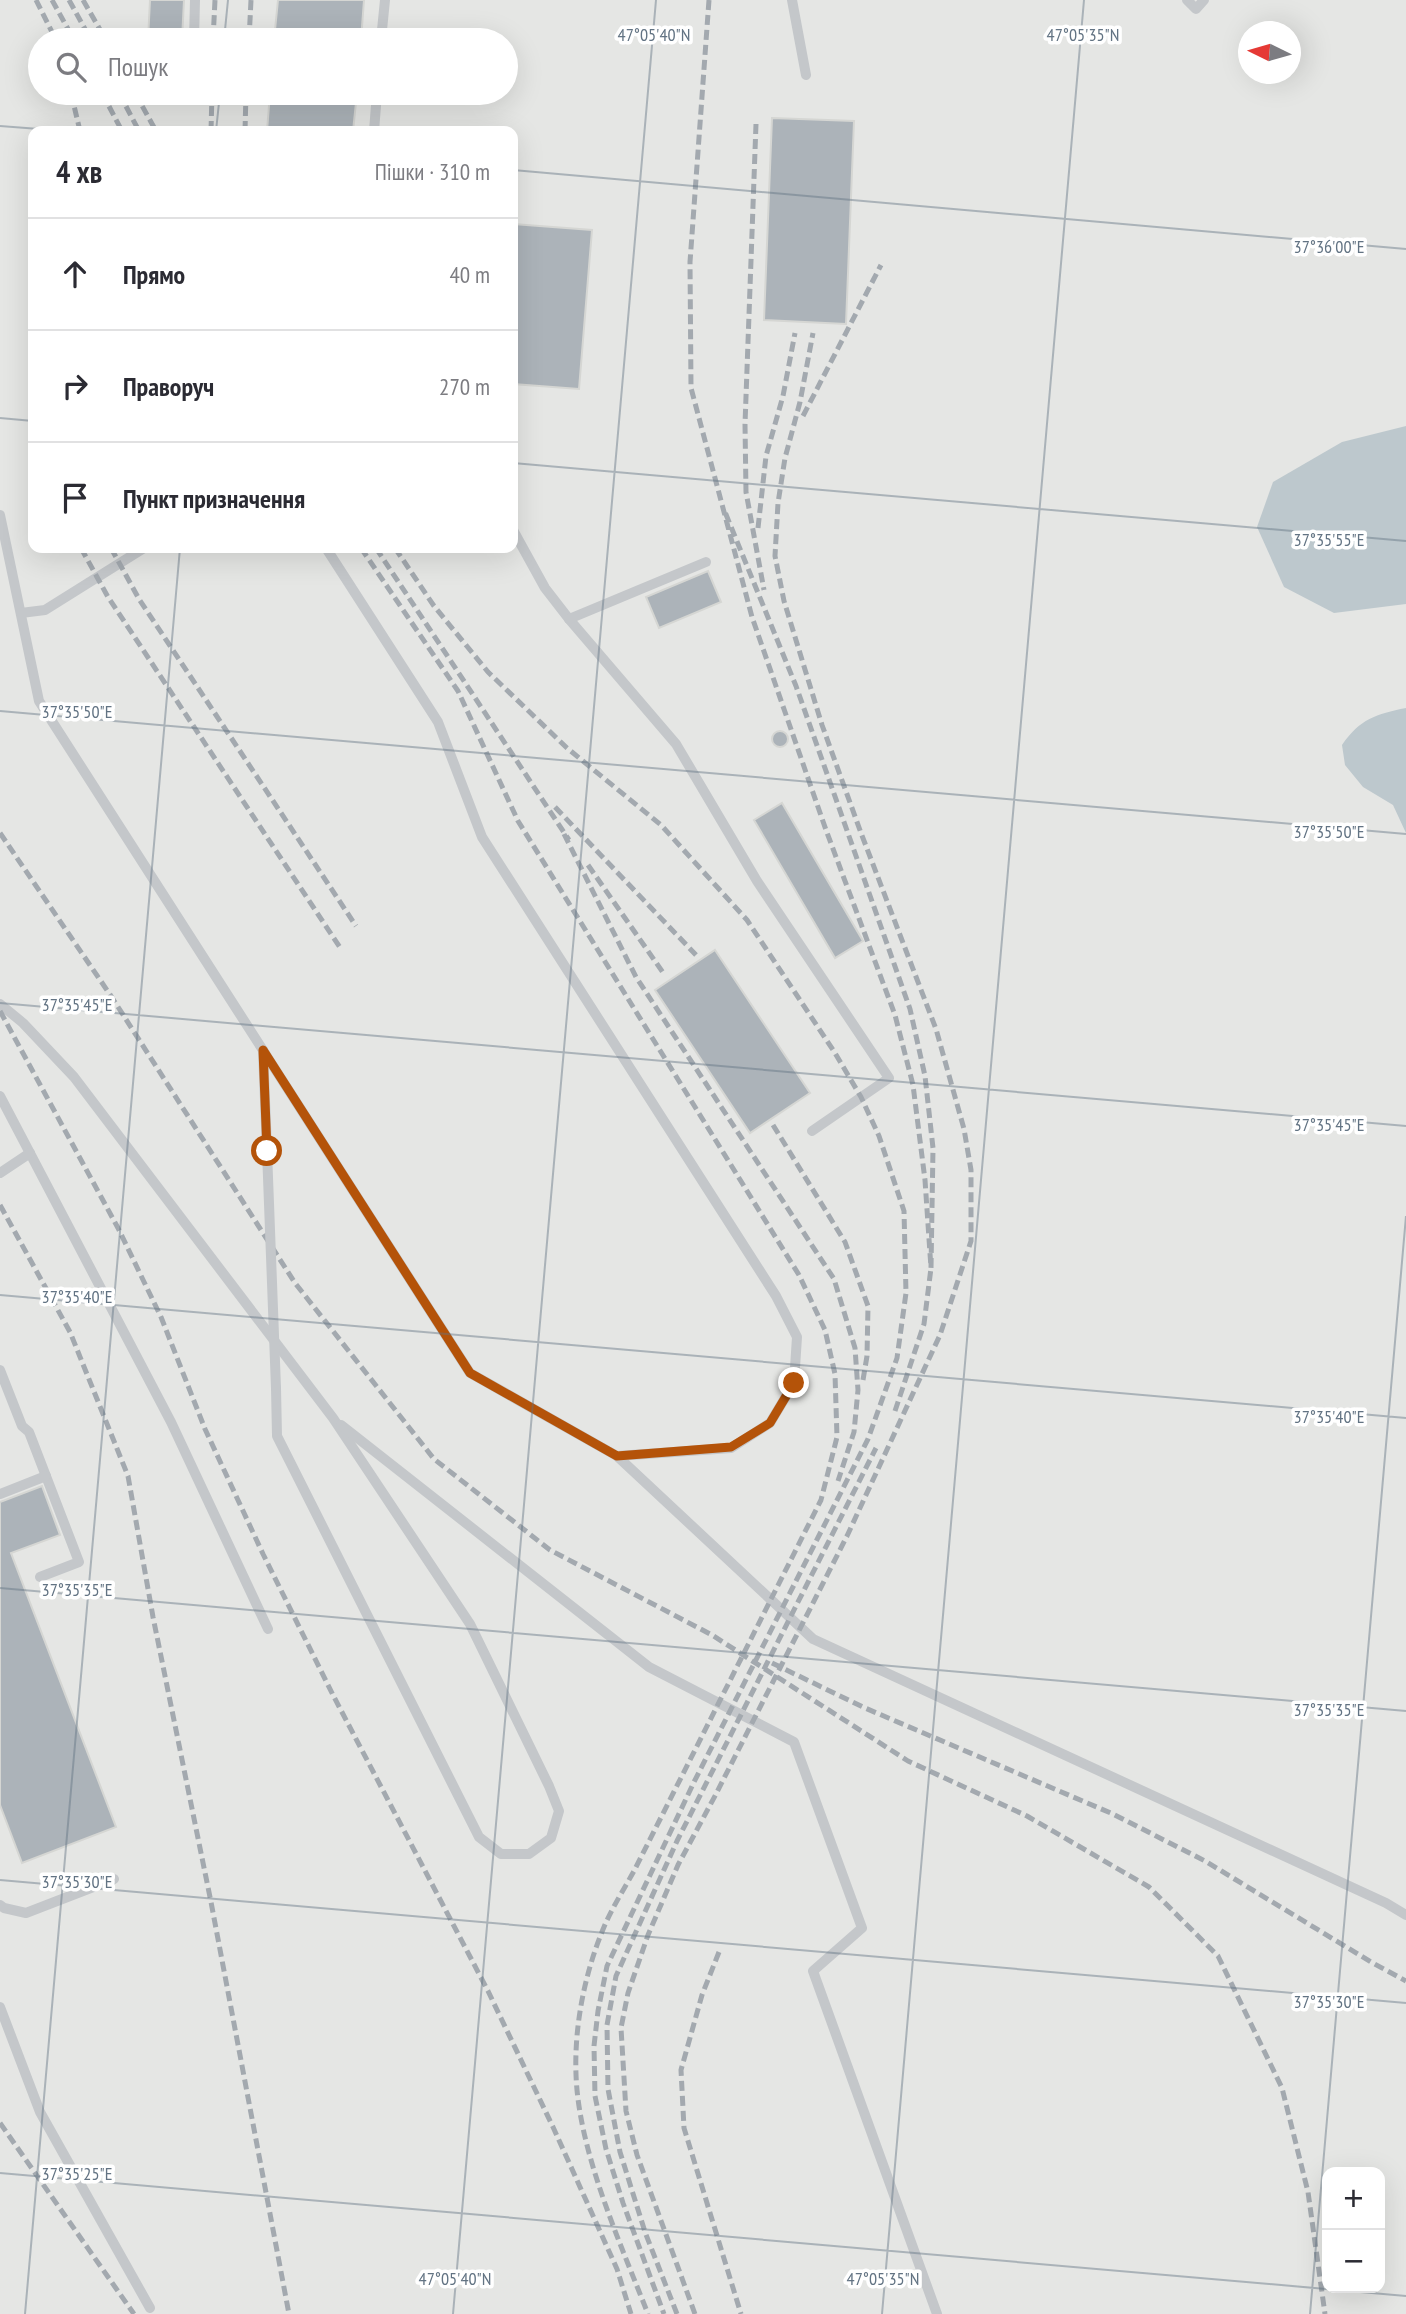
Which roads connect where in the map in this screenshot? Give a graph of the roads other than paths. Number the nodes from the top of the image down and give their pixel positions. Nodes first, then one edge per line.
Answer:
1 (195, 0) edge
2 (384, 0) edge
3 (792, 0) edge
4 (1187, 0) edge
5 (1204, 0) edge
6 (194, 28) edge
7 (382, 28) edge
8 (806, 75) dead end
9 (376, 105) edge
10 (374, 126) edge
11 (0, 515) edge
12 (518, 539) edge
13 (136, 553) edge
14 (329, 553) edge
15 (706, 562) dead end
16 (21, 613) junction
17 (569, 619) junction
18 (0, 1004) edge
19 (263, 1050) junction
20 (0, 1096) edge
21 (812, 1131) dead end
22 (30, 1153) junction
23 (0, 1173) edge
24 (0, 1370) edge
25 (333, 1418) junction
26 (617, 1456) junction
27 (46, 1476) junction
28 (0, 1494) edge
29 (40, 1577) dead end
30 (268, 1629) dead end
31 (114, 1879) dead end
32 (1385, 1903) junction
33 (0, 1905) edge
34 (1406, 1909) edge
35 (1406, 1915) edge
36 (0, 2007) edge
37 (150, 2308) dead end
38 (937, 2314) edge

1 - 6 lane
2 - 7 lane
3 - 8 lane
4 - 5 lane
9 - 10 lane
11 - 16 lane
12 - 17 lane
13 - 16 lane
14 - 26 lane
15 - 17 lane
16 - 19 lane
17 - 21 lane
18 - 25 lane
19 - 25 lane, bridge
19 - 26 lane
20 - 22 lane
22 - 23 lane
22 - 30 lane
24 - 27 lane
25 - 38 lane
26 - 32 lane
27 - 28 lane
27 - 29 lane
31 - 33 lane
32 - 34 lane
32 - 35 lane
36 - 37 lane

